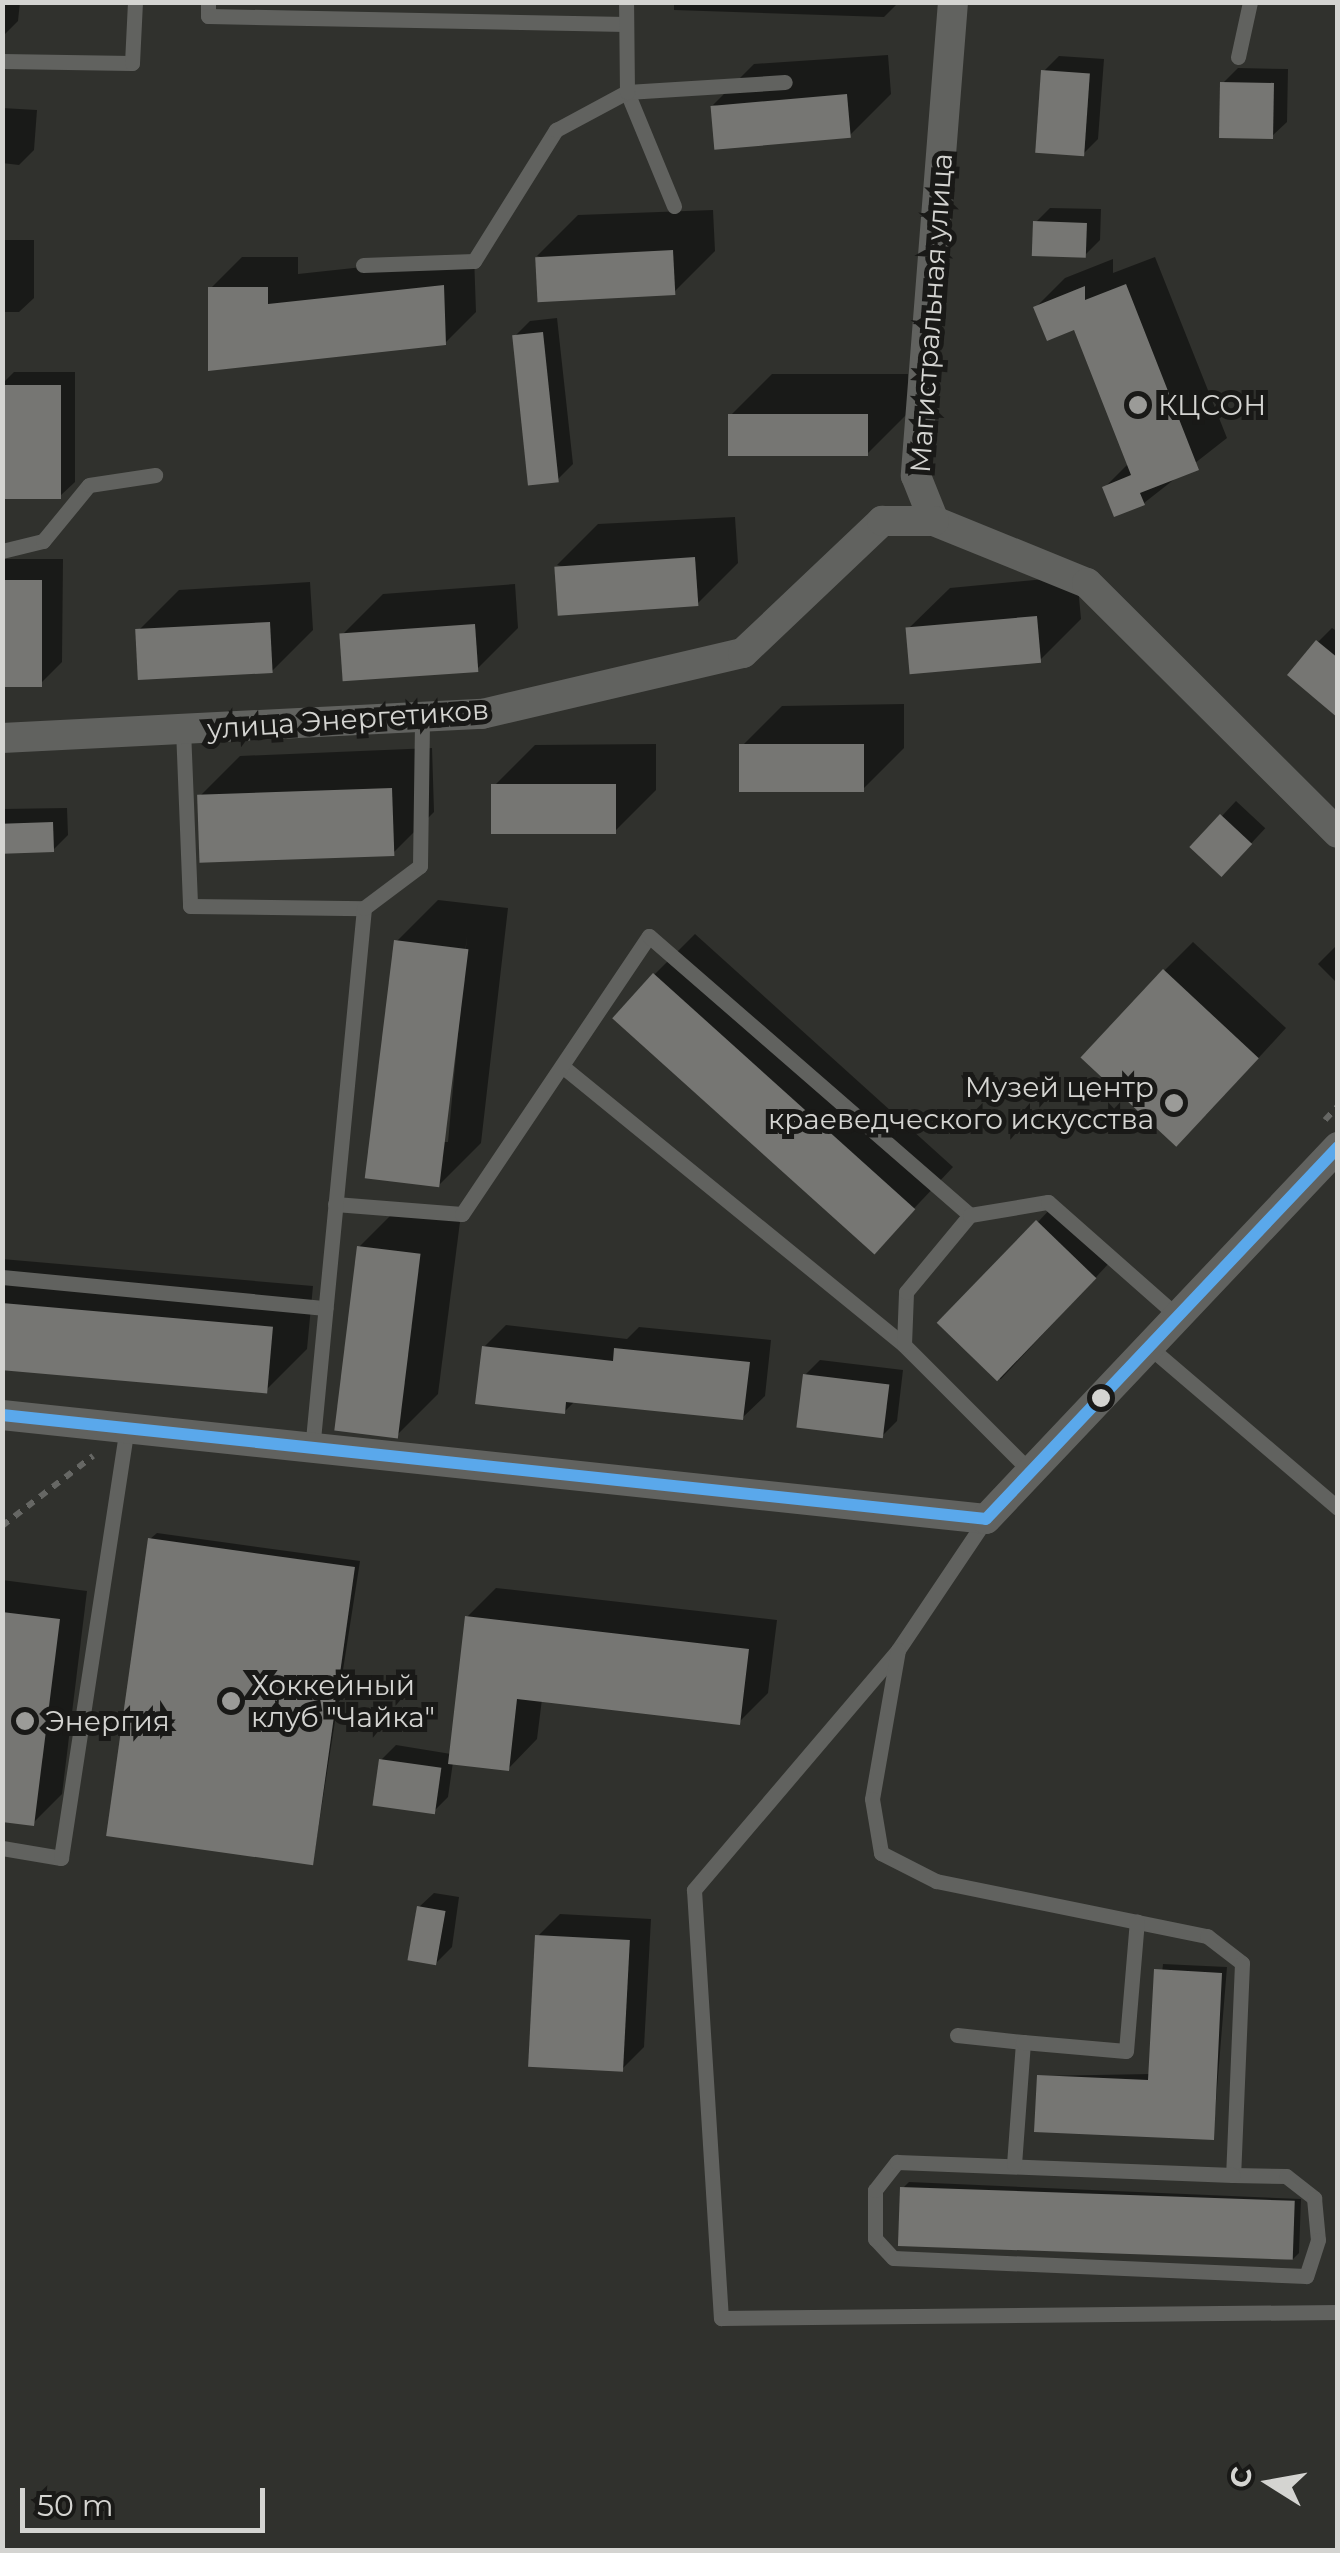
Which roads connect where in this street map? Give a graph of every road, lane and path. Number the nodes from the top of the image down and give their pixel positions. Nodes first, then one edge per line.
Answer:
1 (134, 2) edge
2 (208, 2) edge
3 (626, 2) edge
4 (953, 2) edge
5 (1250, 2) edge
6 (626, 24) junction
7 (1238, 57) dead end
8 (2, 61) edge
9 (785, 82) dead end
10 (627, 92) junction
11 (674, 206) dead end
12 (363, 265) dead end
13 (154, 475) dead end
14 (934, 521) junction
15 (2, 551) edge
16 (422, 717) junction
17 (182, 729) junction
18 (2, 738) edge
19 (1338, 833) edge
20 (364, 908) junction
21 (562, 1066) junction
22 (1338, 1147) edge
23 (335, 1204) junction
24 (970, 1215) junction
25 (2, 1277) edge
26 (326, 1308) junction
27 (1176, 1315) junction
28 (904, 1344) junction
29 (1148, 1346) junction
30 (2, 1414) edge
31 (126, 1431) junction
32 (312, 1450) junction
33 (1030, 1472) junction
34 (1338, 1508) edge
35 (986, 1519) junction
36 (2, 1526) edge
37 (898, 1650) junction
38 (2, 1848) edge
39 (1137, 1921) junction
40 (956, 2035) dead end
41 (1022, 2042) junction
42 (1014, 2164) junction
43 (1233, 2175) junction
44 (1338, 2312) edge

1 - 8 lane
2 - 6 lane
3 - 6 lane
4 - 14 street, Магистральная улица
5 - 7 lane
6 - 10 lane
9 - 10 lane
10 - 11 lane
10 - 12 lane
13 - 15 lane
14 - 16 street, улица Энергетиков
14 - 19 street
16 - 17 street, улица Энергетиков
16 - 20 lane
17 - 18 street, улица Энергетиков
17 - 20 lane
20 - 23 lane
21 - 23 lane
21 - 24 lane
21 - 28 lane
22 - 27 street
23 - 26 lane
24 - 27 lane
24 - 28 lane
25 - 26 lane
26 - 32 lane
27 - 29 street
28 - 33 lane
29 - 33 street
29 - 34 lane
30 - 31 street
31 - 32 street
31 - 36 path
31 - 38 lane
32 - 35 street
33 - 35 street
35 - 37 lane
37 - 39 lane
37 - 44 lane
39 - 41 lane
39 - 43 lane
40 - 41 lane
41 - 42 lane
42 - 43 lane
42 - 43 lane

